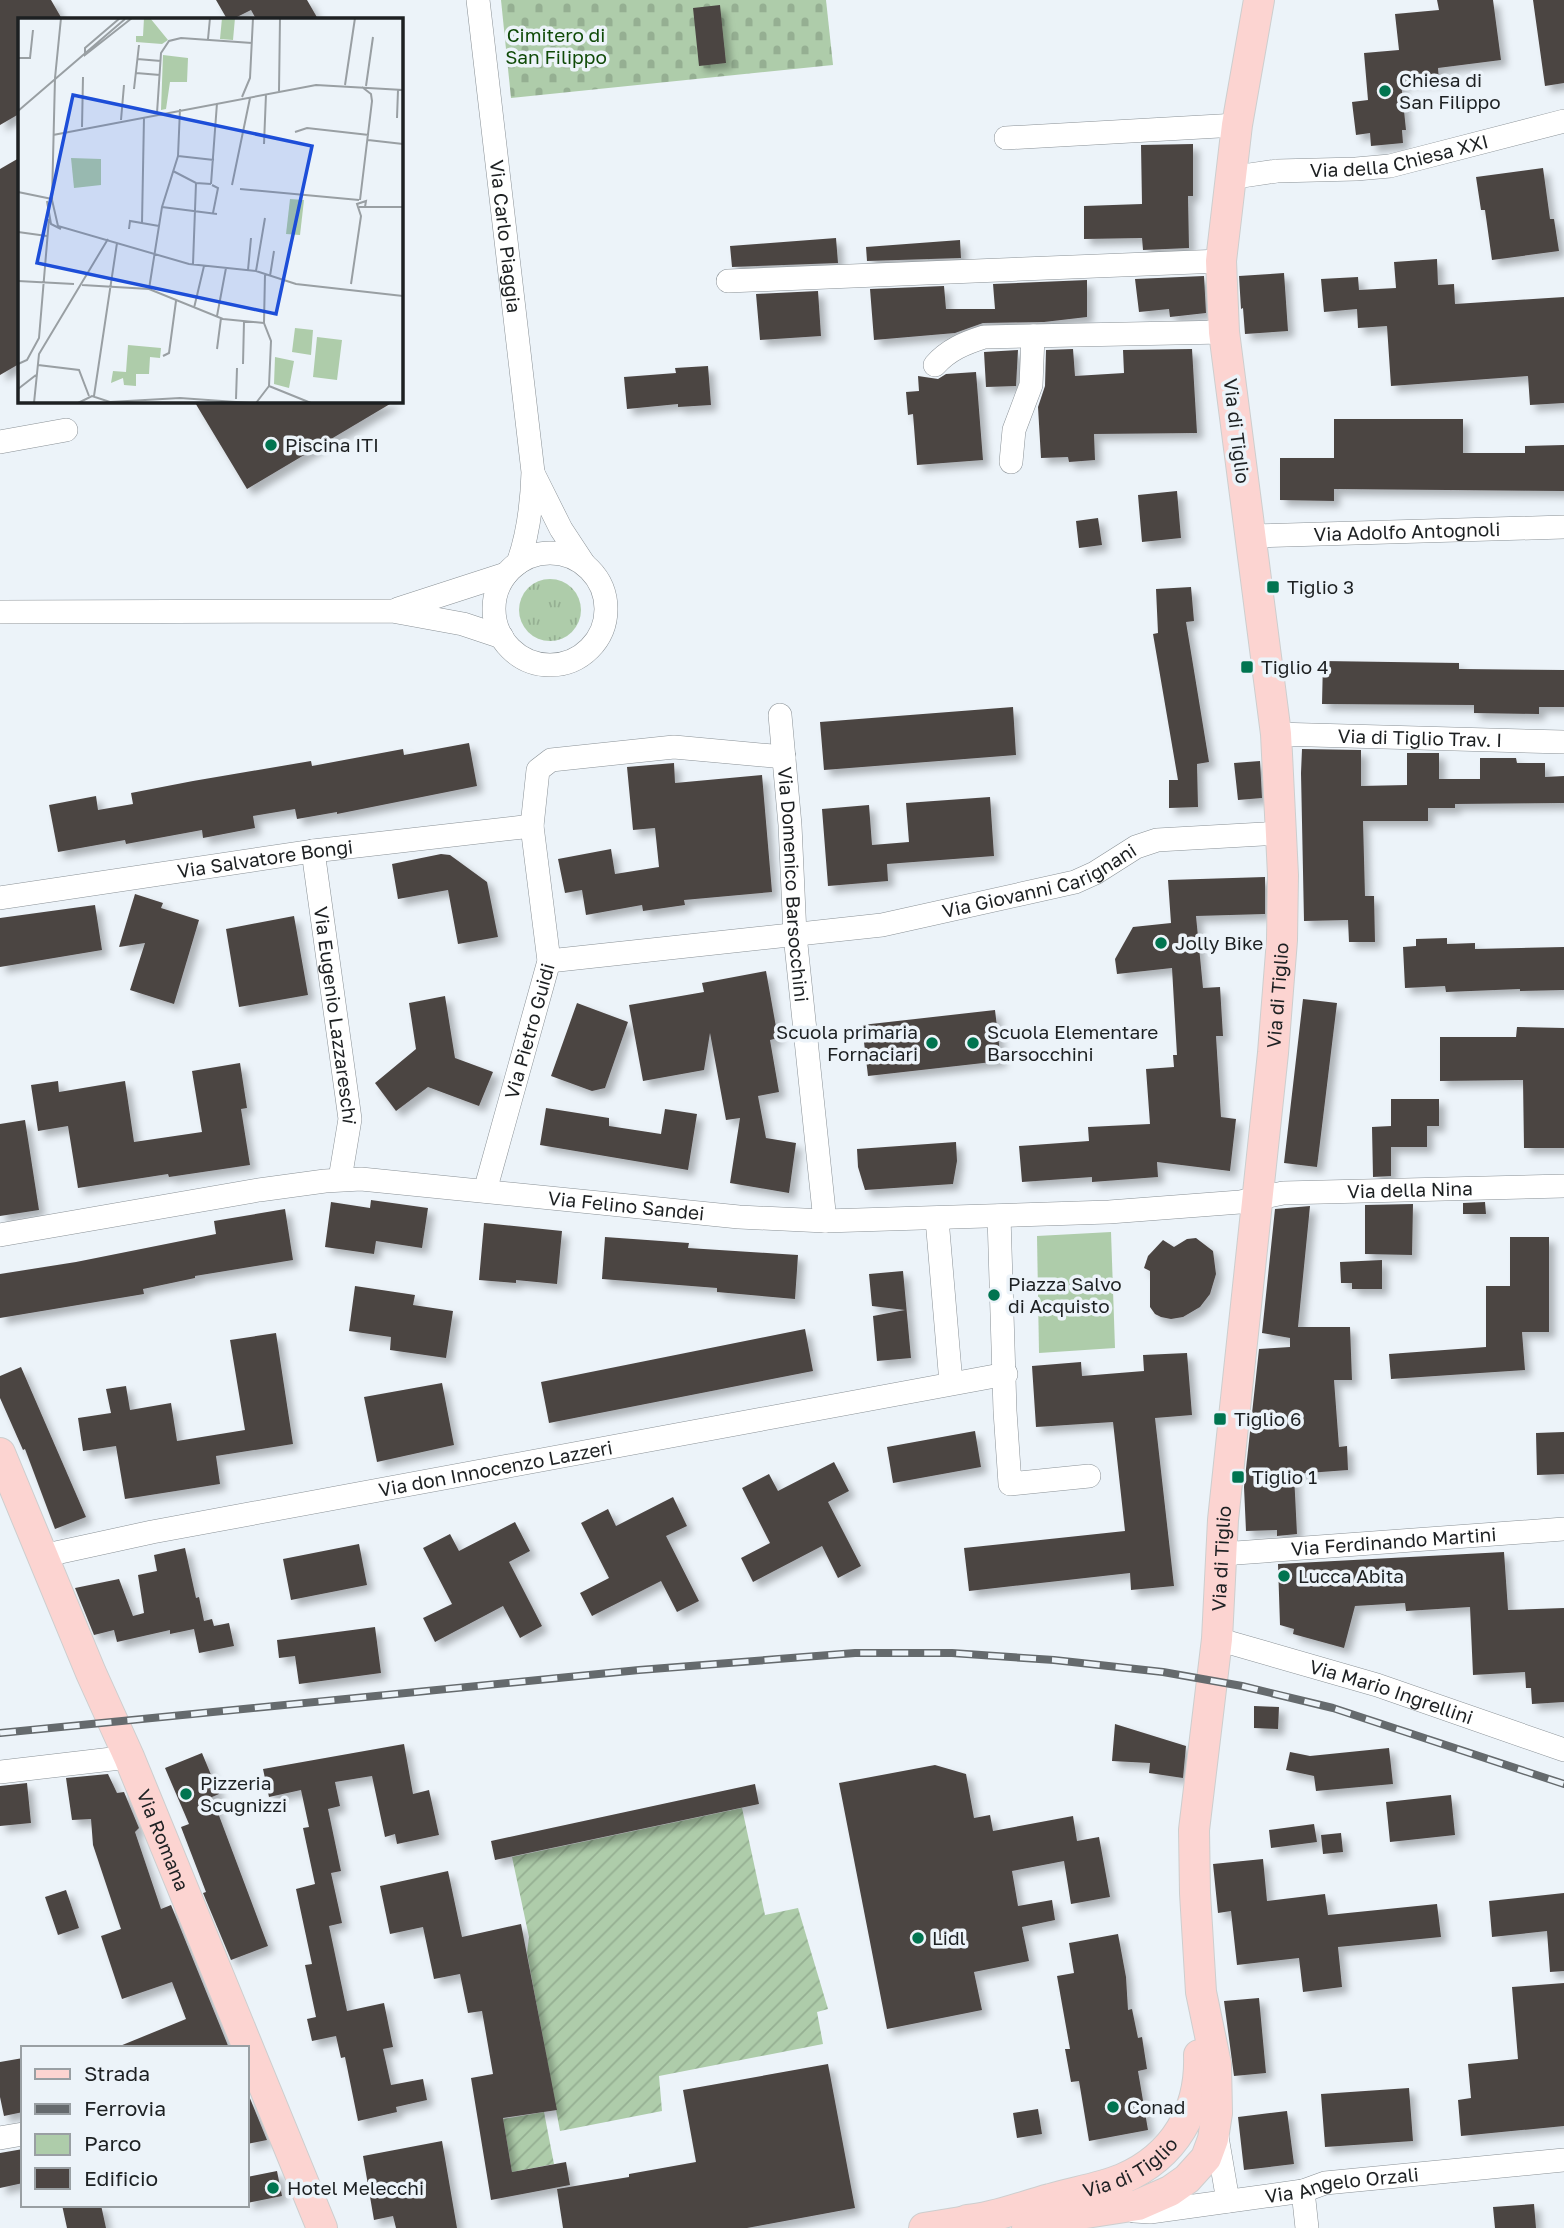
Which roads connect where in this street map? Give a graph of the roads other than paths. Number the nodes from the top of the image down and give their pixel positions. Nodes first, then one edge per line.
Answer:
1 (478, 0) edge
2 (1259, 0) edge
3 (1564, 121) edge
4 (1237, 125) junction
5 (1006, 138) dead end
6 (1230, 178) junction
7 (1221, 261) junction
8 (728, 281) dead end
9 (1224, 331) junction
10 (1033, 336) junction
11 (935, 365) dead end
12 (66, 430) dead end
13 (0, 442) edge
14 (1010, 462) dead end
15 (533, 472) junction
16 (1564, 527) edge
17 (1251, 536) junction
18 (584, 564) junction
19 (512, 569) junction
20 (392, 611) junction
21 (0, 612) edge
22 (502, 637) junction
23 (780, 715) dead end
24 (1276, 734) junction
25 (1564, 742) edge
26 (784, 757) junction
27 (532, 826) junction
28 (1282, 833) junction
29 (313, 850) junction
30 (0, 898) edge
31 (795, 935) junction
32 (549, 961) junction
33 (340, 1179) junction
34 (1564, 1186) edge
35 (485, 1191) junction
36 (1257, 1200) junction
37 (999, 1216) junction
38 (937, 1219) junction
39 (825, 1221) junction
40 (0, 1236) edge
41 (1006, 1374) junction
42 (951, 1383) junction
43 (0, 1453) edge
44 (1090, 1476) dead end
45 (1564, 1529) edge
46 (1222, 1554) junction
47 (41, 1556) junction
48 (1217, 1639) junction
49 (1564, 1750) edge
50 (129, 1757) junction
51 (0, 1772) edge
52 (1201, 1992) junction
53 (238, 2046) edge
54 (248, 2072) edge
55 (255, 2090) edge
56 (1215, 2129) junction
57 (21, 2134) edge
58 (0, 2138) edge
59 (1564, 2160) edge
60 (1303, 2192) junction
61 (1228, 2201) junction
62 (1120, 2207) junction
63 (970, 2224) edge
64 (321, 2228) edge
65 (924, 2228) edge
66 (1027, 2228) edge
67 (1307, 2228) edge

1 - 15 street, Via Carlo Piaggia
2 - 4 main road, Via di Tiglio
3 - 6 street, Via della Chiesa XXI
4 - 5 street
4 - 6 main road, Via di Tiglio
6 - 7 main road, Via di Tiglio
7 - 8 street
7 - 9 main road, Via di Tiglio
9 - 10 street
9 - 17 main road, Via di Tiglio
10 - 11 street
10 - 14 street
12 - 13 street
15 - 18 street, Via Carlo Piaggia
15 - 19 street, Via Carlo Piaggia
16 - 17 street, Via Adolfo Antognoli
17 - 24 main road, Via di Tiglio
18 - 19 street
18 - 22 street
19 - 20 street
19 - 22 street
20 - 21 street
20 - 22 street
23 - 26 street, Via Domenico Barsocchini
24 - 25 street, Via di Tiglio Trav. I
24 - 28 main road, Via di Tiglio
26 - 27 street, Via Domenico Barsocchini
26 - 31 street, Via Domenico Barsocchini
27 - 29 street, Via Salvatore Bongi
27 - 32 street, Via Pietro Guidi
28 - 31 street, Via Giovanni Carignani
28 - 36 main road, Via di Tiglio
29 - 30 street, Via Salvatore Bongi
29 - 33 street, Via Eugenio Lazzareschi
31 - 32 street, Via Giovanni Carignani
31 - 39 street, Via Domenico Barsocchini
32 - 35 street, Via Pietro Guidi
33 - 35 street, Via Felino Sandei
33 - 40 street, Via Felino Sandei
34 - 36 street, Via della Nina
35 - 39 street, Via Felino Sandei
36 - 37 street, Via Felino Sandei
36 - 46 main road, Via di Tiglio
37 - 38 street, Via Felino Sandei
37 - 41 street
38 - 39 street, Via Felino Sandei
38 - 42 street
41 - 42 street, Via don Innocenzo Lazzeri
41 - 44 street
42 - 47 street, Via don Innocenzo Lazzeri
43 - 47 main road, Via Romana
45 - 46 street, Via Ferdinando Martini
46 - 48 main road, Via di Tiglio
47 - 50 main road, Via Romana
48 - 49 street, Via Mario Ingrellini
48 - 52 main road, Via di Tiglio
50 - 51 street
50 - 53 main road, Via Romana
52 - 56 main road, Via di Tiglio
52 - 63 main road, Via di Tiglio
54 - 55 main road, Via Romana
55 - 64 main road, Via Romana
56 - 61 street
56 - 62 main road, Via di Tiglio
57 - 58 street
59 - 60 street, Via Angelo Orzali
60 - 61 street, Via Angelo Orzali
60 - 67 street
61 - 62 street, Via Angelo Orzali
62 - 66 main road, Via di Tiglio
63 - 65 main road, Via di Tiglio

